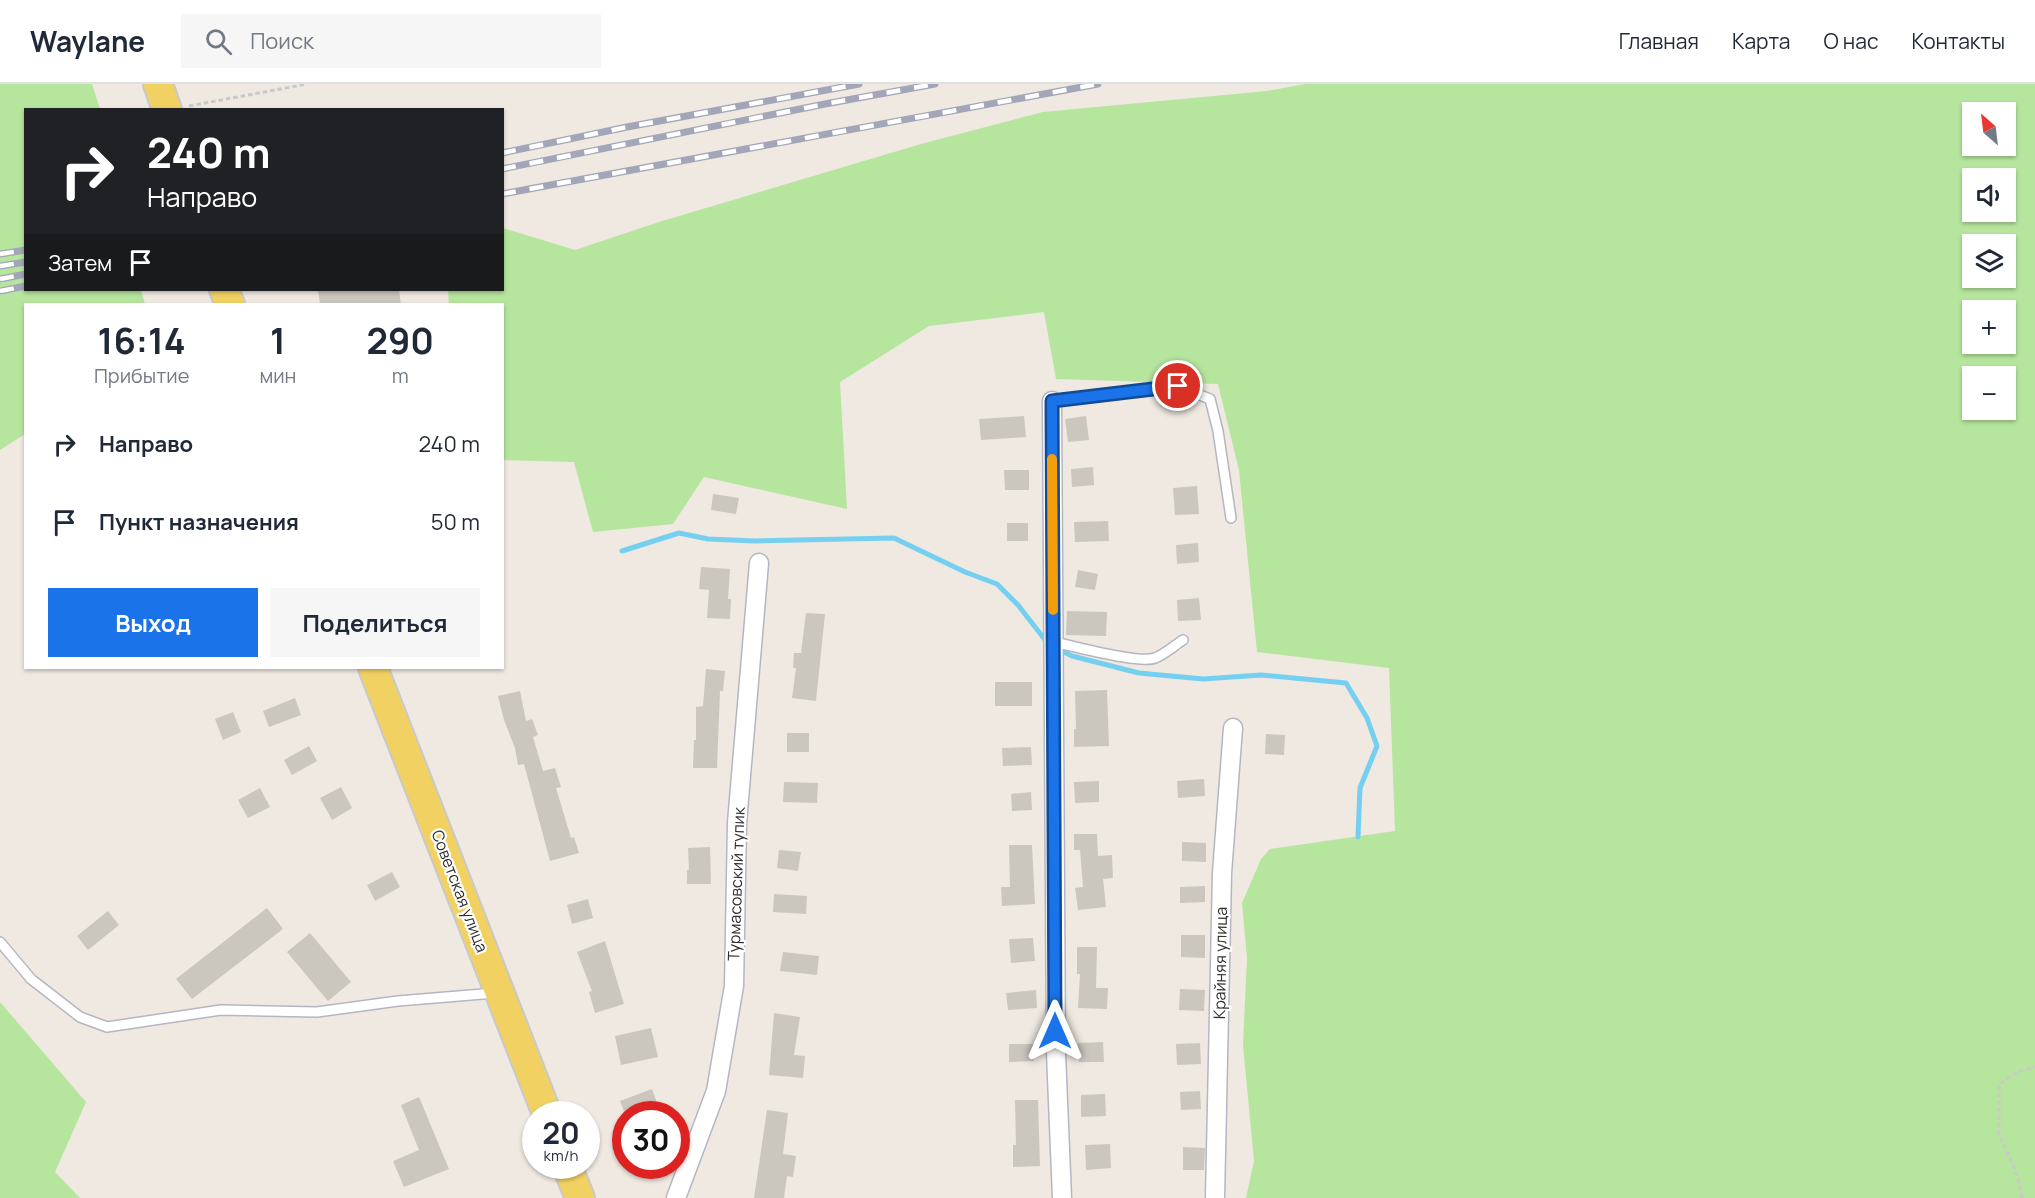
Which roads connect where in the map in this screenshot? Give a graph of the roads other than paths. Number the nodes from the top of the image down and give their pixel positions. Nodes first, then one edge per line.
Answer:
1 (158, 84) edge
2 (174, 108) edge
3 (1052, 401) joint
4 (1231, 518) dead end
5 (759, 563) dead end
6 (1183, 640) dead end
7 (1054, 649) junction
8 (373, 669) edge
9 (1233, 728) dead end
10 (0, 942) edge
11 (500, 992) junction
12 (542, 1101) edge
13 (572, 1179) edge
14 (580, 1198) edge
15 (676, 1198) edge
16 (1062, 1198) edge
17 (1215, 1198) edge

1 - 2 main road
3 - 4 lane
3 - 7 street
5 - 15 street, Турмасовский тупик
6 - 7 lane
7 - 16 street
8 - 11 main road, Советская улица
9 - 17 street, Крайняя улица
10 - 11 lane
11 - 12 main road, Советская улица
13 - 14 main road

